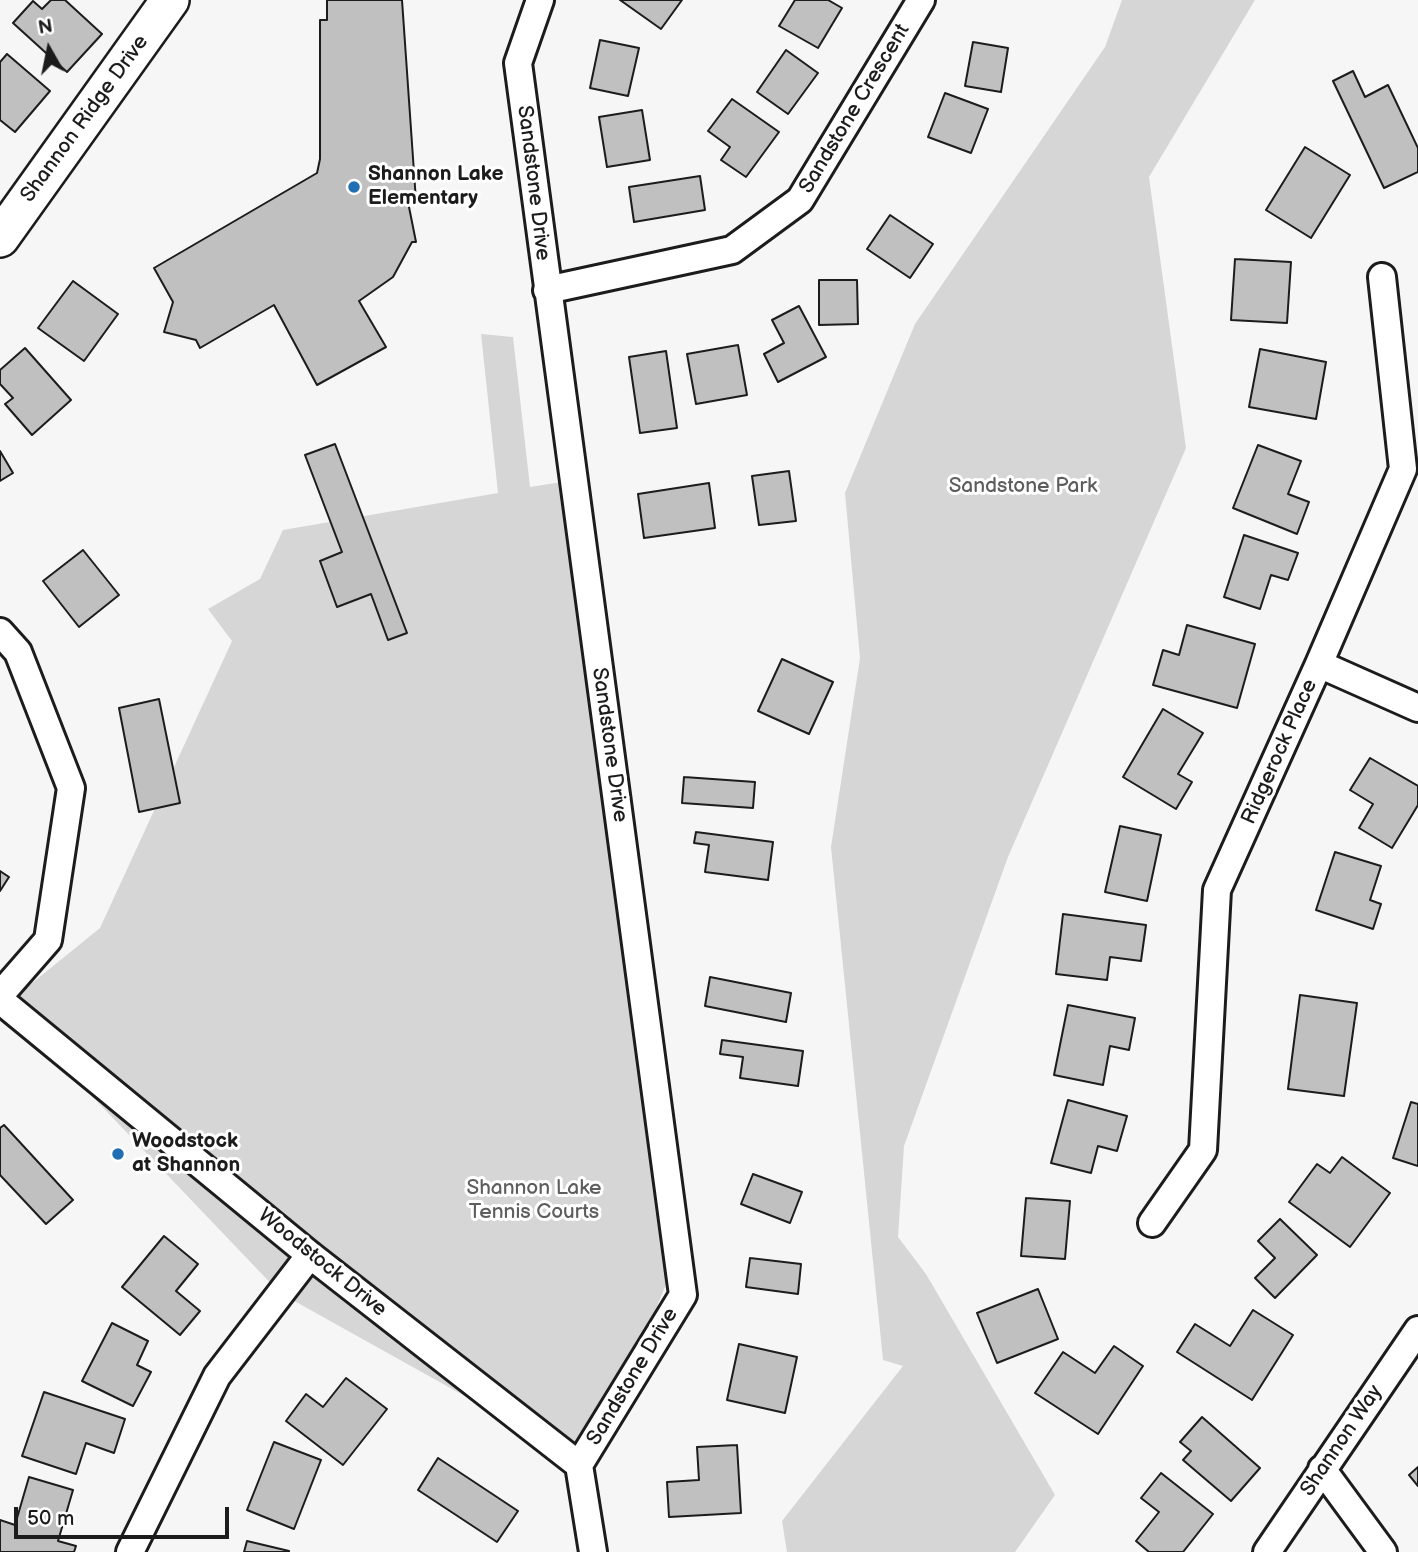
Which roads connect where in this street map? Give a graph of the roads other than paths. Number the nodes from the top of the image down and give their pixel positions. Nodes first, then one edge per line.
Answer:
1 (170, 0) edge
2 (540, 0) edge
3 (921, 0) edge
4 (0, 238) edge
5 (1382, 277) dead end
6 (547, 290) junction
7 (0, 632) edge
8 (1319, 664) junction
9 (1418, 708) edge
10 (0, 995) edge
11 (0, 1000) edge
12 (1152, 1223) dead end
13 (310, 1255) junction
14 (1418, 1330) edge
15 (579, 1465) junction
16 (1322, 1469) junction
17 (130, 1552) edge
18 (593, 1552) edge
19 (1267, 1552) edge
20 (1383, 1552) edge

1 - 4 street, Shannon Ridge Drive
2 - 6 street, Sandstone Drive
3 - 6 street, Sandstone Crescent
5 - 8 street, Ridgerock Place
6 - 15 street, Sandstone Drive
7 - 10 street
8 - 9 street
8 - 12 street, Ridgerock Place
11 - 13 street, Woodstock Drive
13 - 15 street, Woodstock Drive
13 - 17 street
14 - 16 street, Shannon Way
15 - 18 street
16 - 19 street, Shannon Way
16 - 20 street

